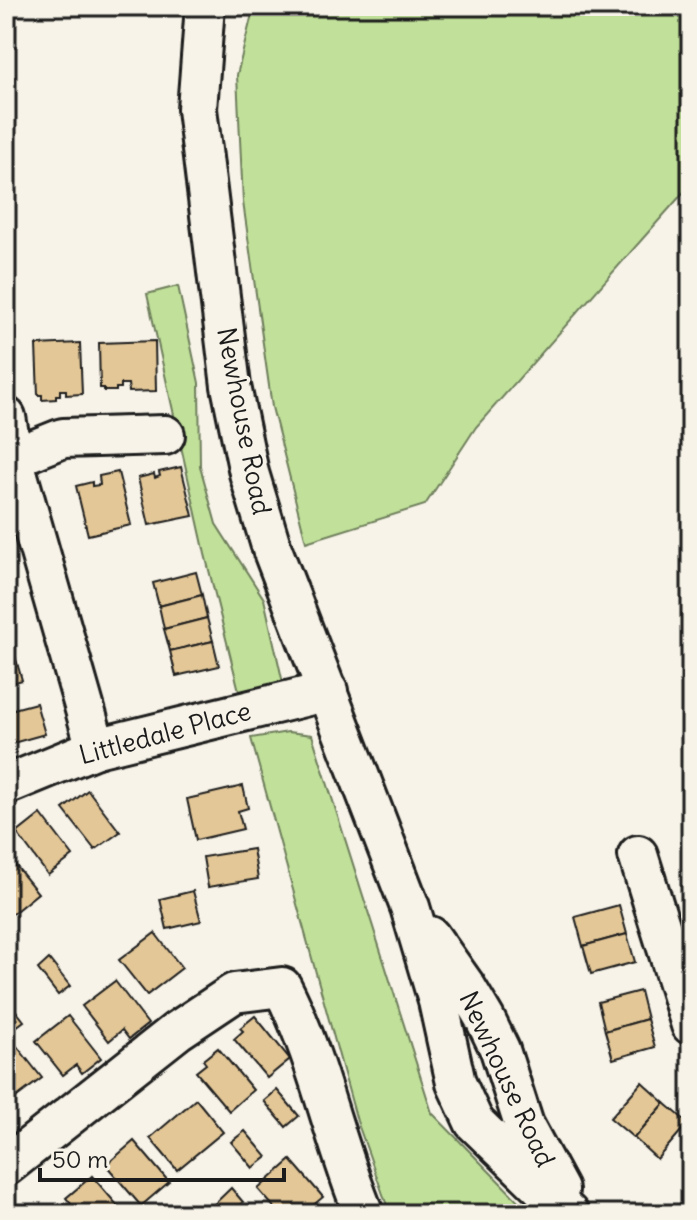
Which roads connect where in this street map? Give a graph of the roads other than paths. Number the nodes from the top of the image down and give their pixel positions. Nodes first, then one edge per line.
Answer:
1 (205, 6) edge
2 (6, 417) edge
3 (165, 435) dead end
4 (10, 460) edge
5 (328, 691) junction
6 (96, 748) junction
7 (6, 785) edge
8 (638, 855) dead end
9 (410, 907) junction
10 (691, 1025) edge
11 (6, 1166) edge
12 (364, 1214) edge
13 (570, 1214) edge

1 - 5 street, Newhouse Road
2 - 4 street
3 - 4 street
4 - 6 street
5 - 6 street, Littledale Place
5 - 9 street, Newhouse Road
6 - 7 street, Littledale Place
8 - 10 street
9 - 13 street, Newhouse Road
9 - 13 street, Newhouse Road
11 - 12 street

